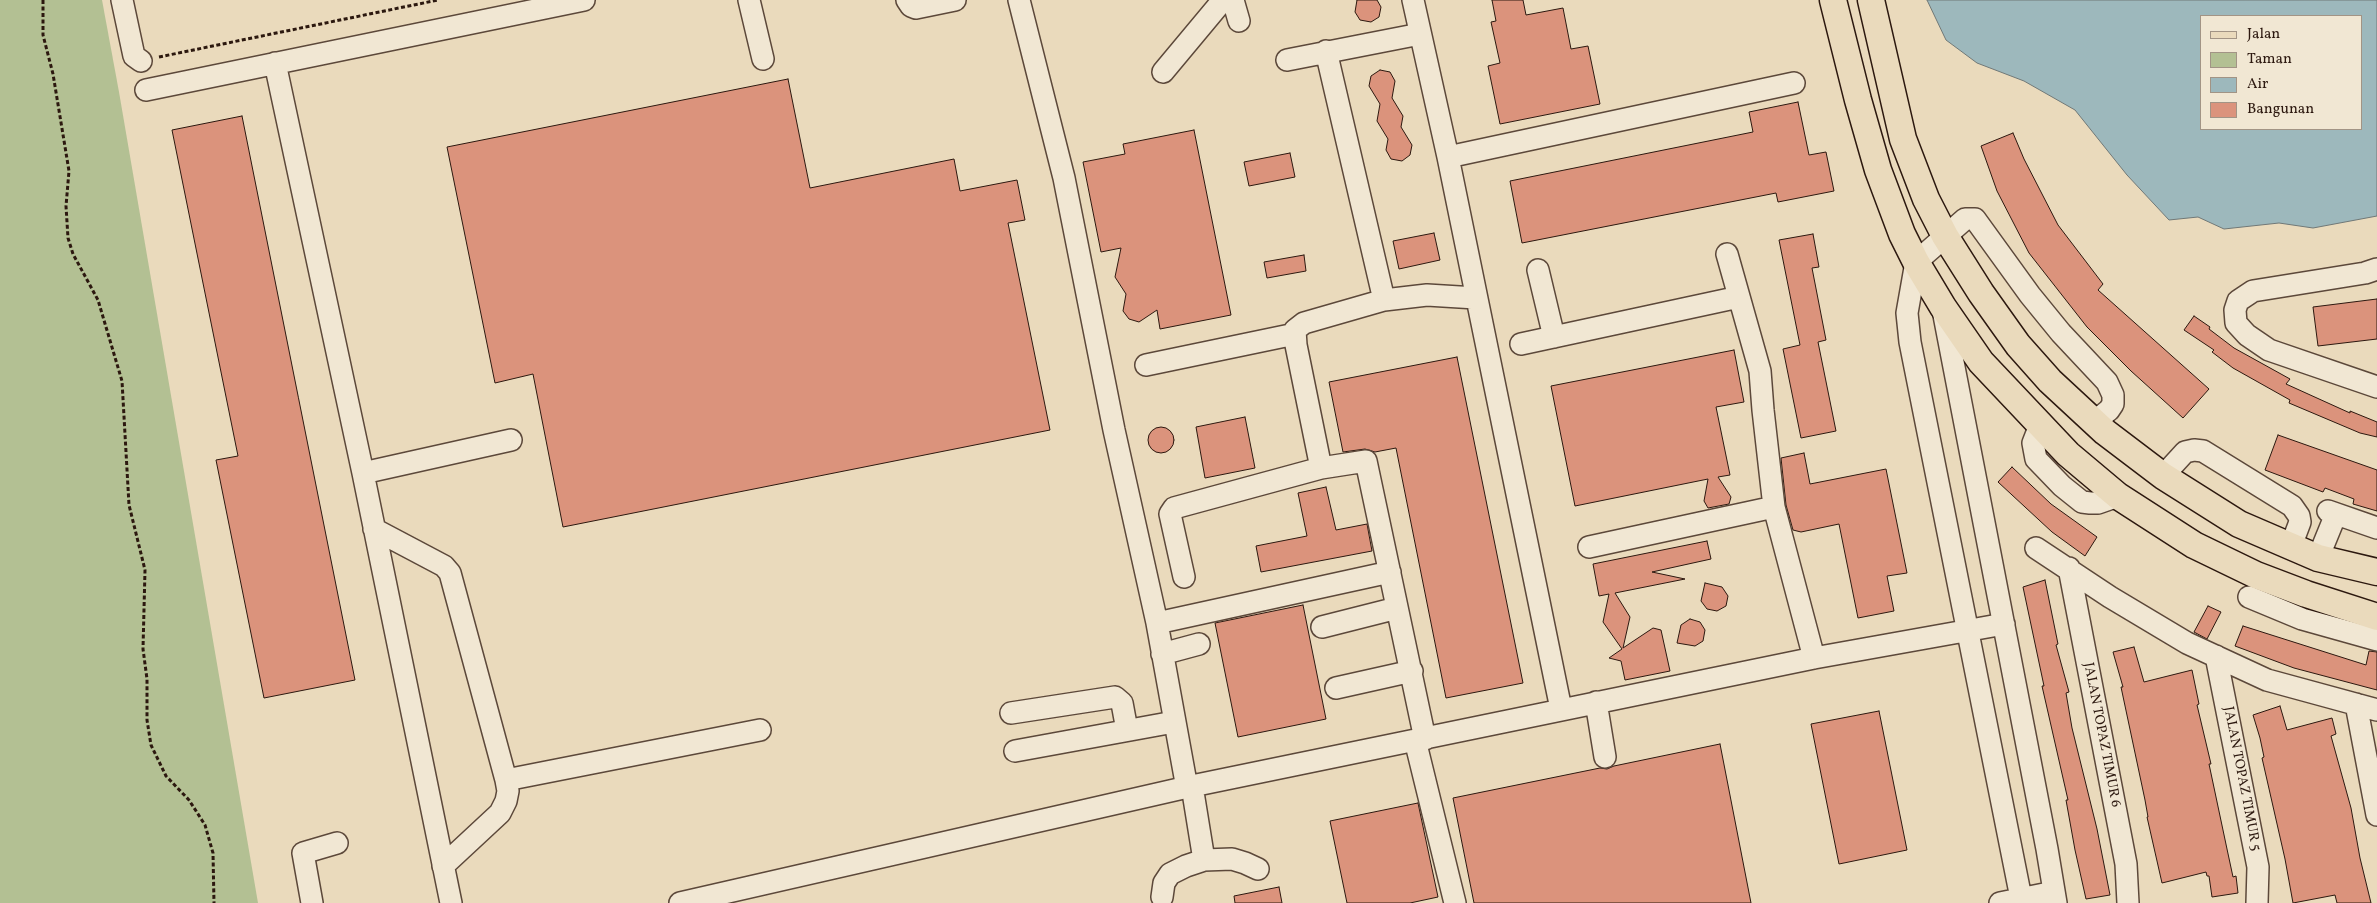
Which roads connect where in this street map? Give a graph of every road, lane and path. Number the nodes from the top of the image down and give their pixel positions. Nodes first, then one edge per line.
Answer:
1 (43, 0) edge
2 (122, 0) edge
3 (438, 0) edge
4 (584, 0) edge
5 (749, 0) edge
6 (908, 0) edge
7 (955, 0) edge
8 (1019, 0) edge
9 (1223, 0) edge
10 (1233, 0) edge
11 (1413, 0) edge
12 (1833, 0) edge
13 (1871, 0) edge
14 (1239, 22) dead end
15 (1420, 34) junction
16 (1326, 51) junction
17 (763, 59) dead end
18 (1287, 60) dead end
19 (141, 61) joint
20 (275, 63) junction
21 (1163, 72) dead end
22 (1794, 83) dead end
23 (146, 90) dead end
24 (1448, 157) junction
25 (1945, 236) junction
26 (1726, 254) dead end
27 (1916, 262) junction
28 (2377, 269) edge
29 (1538, 270) dead end
30 (1739, 297) junction
31 (1476, 298) junction
32 (1384, 300) junction
33 (1943, 307) junction
34 (1295, 334) junction
35 (1554, 337) junction
36 (1521, 344) dead end
37 (1146, 365) dead end
38 (2377, 387) edge
39 (2093, 423) junction
40 (511, 440) dead end
41 (1321, 468) junction
42 (363, 473) junction
43 (2163, 476) junction
44 (1774, 507) junction
45 (2377, 528) edge
46 (374, 529) junction
47 (2291, 546) junction
48 (1589, 547) dead end
49 (2036, 548) dead end
50 (2318, 558) junction
51 (2069, 568) junction
52 (1390, 572) junction
53 (2377, 572) edge
54 (1184, 577) dead end
55 (2249, 597) dead end
56 (2304, 607) junction
57 (1397, 608) junction
58 (2377, 617) edge
59 (1157, 623) junction
60 (2004, 624) junction
61 (1322, 627) dead end
62 (1967, 630) junction
63 (2377, 640) edge
64 (1199, 644) dead end
65 (1162, 654) junction
66 (2216, 656) junction
67 (1814, 658) junction
68 (1412, 671) junction
69 (1336, 688) dead end
70 (1596, 702) junction
71 (2356, 704) junction
72 (1561, 710) junction
73 (2377, 710) edge
74 (1011, 713) dead end
75 (1174, 722) junction
76 (760, 730) dead end
77 (1127, 730) junction
78 (1420, 739) junction
79 (1015, 751) dead end
80 (1605, 757) dead end
81 (506, 780) junction
82 (1189, 787) junction
83 (2377, 815) edge
84 (337, 843) dead end
85 (1204, 860) junction
86 (443, 866) junction
87 (1258, 869) dead end
88 (1162, 897) dead end
89 (2055, 898) edge
90 (2014, 902) edge
91 (2132, 902) edge
92 (214, 903) edge
93 (312, 903) edge
94 (451, 903) edge
95 (680, 903) edge
96 (1455, 903) edge
97 (2257, 903) edge

1 - 92 path
2 - 19 street
3 - 19 path
4 - 20 street
5 - 17 street
6 - 7 street
8 - 59 street
9 - 21 street
10 - 14 street
11 - 15 street
12 - 27 main road
13 - 25 main road
15 - 16 street
15 - 24 street
16 - 18 street
16 - 32 street
20 - 23 street
20 - 42 street
22 - 24 street
24 - 31 street
25 - 27 street
25 - 39 main road
25 - 39 street
26 - 30 street
27 - 33 main road
27 - 62 street
28 - 38 street
29 - 35 street
30 - 35 street
30 - 44 street
31 - 32 street
31 - 72 street
32 - 34 street
33 - 56 main road
33 - 60 street
34 - 37 street
34 - 41 street
35 - 36 street
39 - 43 main road
40 - 42 street
41 - 52 street
41 - 54 street
42 - 46 street
43 - 47 main road
43 - 47 street
44 - 48 street
44 - 67 street
45 - 50 street
46 - 81 street
46 - 86 street
47 - 50 main road
49 - 51 street
50 - 53 main road
51 - 66 street
51 - 91 street, JALAN TOPAZ TIMUR 6
52 - 57 street
52 - 59 street
55 - 56 street
56 - 58 main road
56 - 63 street
57 - 61 street
57 - 68 street
59 - 65 street
60 - 62 street
60 - 89 street
62 - 67 street
62 - 90 street
64 - 65 street
65 - 75 street
66 - 71 street
66 - 97 street, JALAN TOPAZ TIMUR 5
67 - 70 street
68 - 69 street
68 - 78 street
70 - 72 street
70 - 80 street
71 - 73 street
71 - 83 street
72 - 78 street
74 - 77 street
75 - 77 street
75 - 82 street
76 - 81 street
77 - 79 street
78 - 82 street
78 - 96 street
81 - 86 street
82 - 85 street
82 - 95 street
84 - 93 street
85 - 87 street
85 - 88 street
86 - 94 street
89 - 90 street

